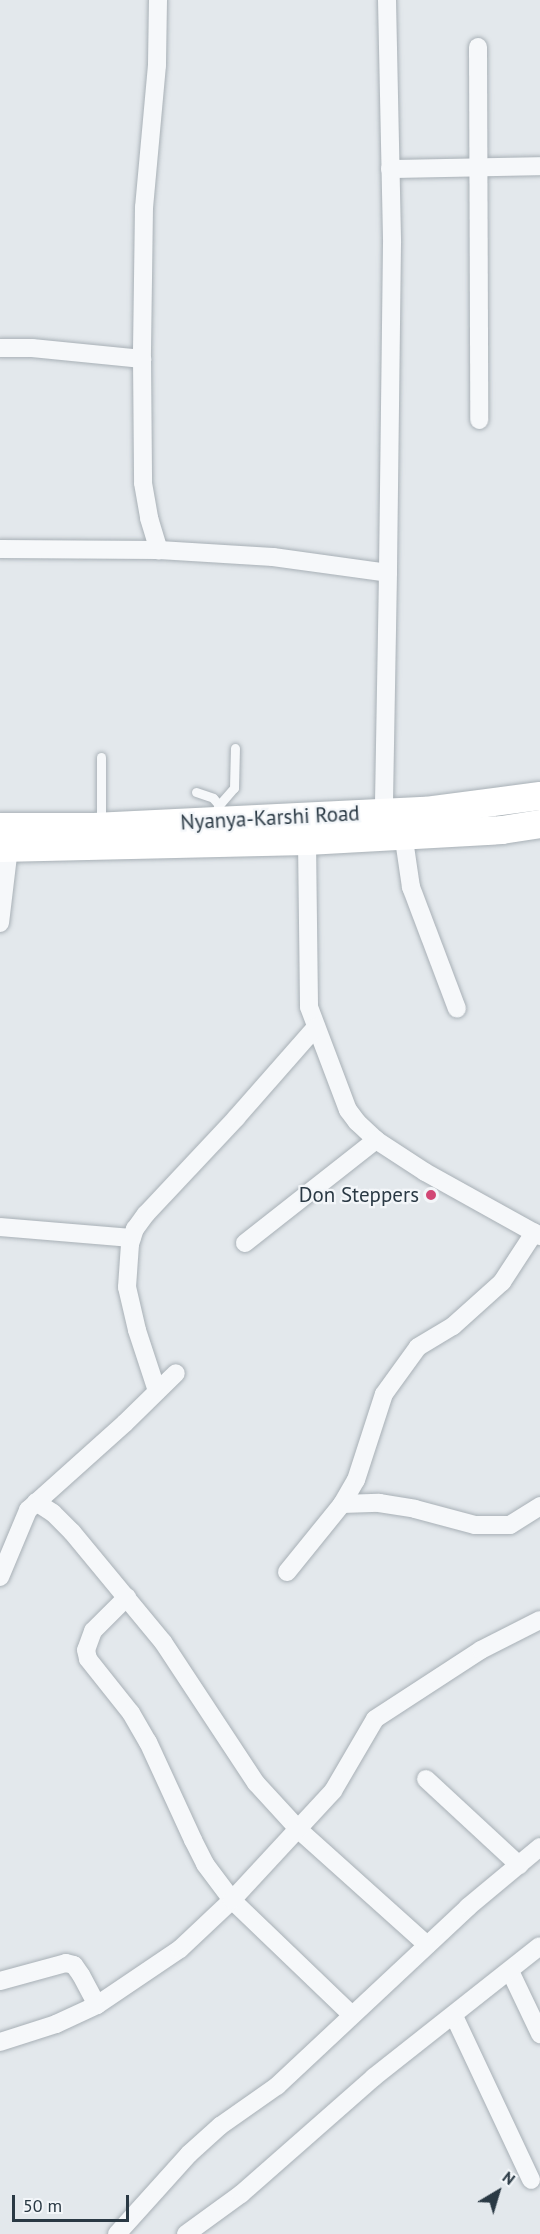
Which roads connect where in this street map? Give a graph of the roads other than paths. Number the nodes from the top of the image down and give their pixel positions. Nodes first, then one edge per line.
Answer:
1 (158, 0) edge
2 (387, 0) edge
3 (478, 47) dead end
4 (540, 166) edge
5 (480, 168) junction
6 (390, 169) junction
7 (0, 348) edge
8 (142, 359) junction
9 (479, 420) dead end
10 (0, 549) edge
11 (159, 550) junction
12 (388, 573) junction
13 (235, 748) dead end
14 (100, 757) dead end
15 (196, 792) dead end
16 (540, 796) edge
17 (384, 812) junction
18 (216, 813) junction
19 (540, 824) edge
20 (109, 833) junction
21 (403, 833) junction
22 (3, 841) edge
23 (307, 841) junction
24 (0, 923) edge
25 (457, 1010) dead end
26 (316, 1027) junction
27 (376, 1140) junction
28 (0, 1227) edge
29 (537, 1235) edge
30 (132, 1238) junction
31 (245, 1243) dead end
32 (176, 1373) dead end
33 (157, 1391) junction
34 (36, 1502) junction
35 (342, 1504) junction
36 (540, 1506) edge
37 (286, 1572) dead end
38 (0, 1577) edge
39 (127, 1597) junction
40 (540, 1620) edge
41 (426, 1779) dead end
42 (299, 1830) junction
43 (540, 1847) edge
44 (519, 1865) junction
45 (232, 1900) junction
46 (427, 1945) junction
47 (540, 1946) edge
48 (510, 1971) junction
49 (0, 1981) edge
50 (97, 2006) junction
51 (352, 2015) junction
52 (454, 2016) junction
53 (540, 2034) edge
54 (0, 2042) edge
55 (531, 2180) dead end
56 (117, 2234) edge
57 (186, 2234) edge

1 - 8 street
2 - 6 street
3 - 5 street
4 - 5 street
5 - 6 street
5 - 9 street
6 - 12 street
7 - 8 street
8 - 11 street
10 - 11 street
11 - 12 street
12 - 17 street
13 - 18 lane
14 - 20 lane
15 - 18 lane
16 - 17 main road, Nyanya-Karshi Road
17 - 18 main road, Nyanya-Karshi Road
18 - 20 main road, Nyanya-Karshi Road
19 - 21 main road, Nyanya-Karshi Road
20 - 22 main road, Nyanya-Karshi Road
20 - 23 main road, Nyanya-Karshi Road
21 - 23 main road, Nyanya-Karshi Road
21 - 25 street
22 - 24 street
23 - 26 street
26 - 27 street
26 - 30 street
27 - 29 street
27 - 31 street
28 - 30 street
29 - 35 street
30 - 33 street
32 - 33 street
33 - 34 street
34 - 38 street
34 - 39 street
35 - 36 street
35 - 37 street
39 - 42 street
39 - 45 street
40 - 42 street
41 - 44 street
42 - 45 street
42 - 46 street
43 - 44 street
44 - 46 street
45 - 50 street
45 - 51 street
46 - 51 street
47 - 48 street
48 - 52 street
48 - 53 street
49 - 50 street
50 - 54 street
51 - 56 street
52 - 55 street
52 - 57 street

